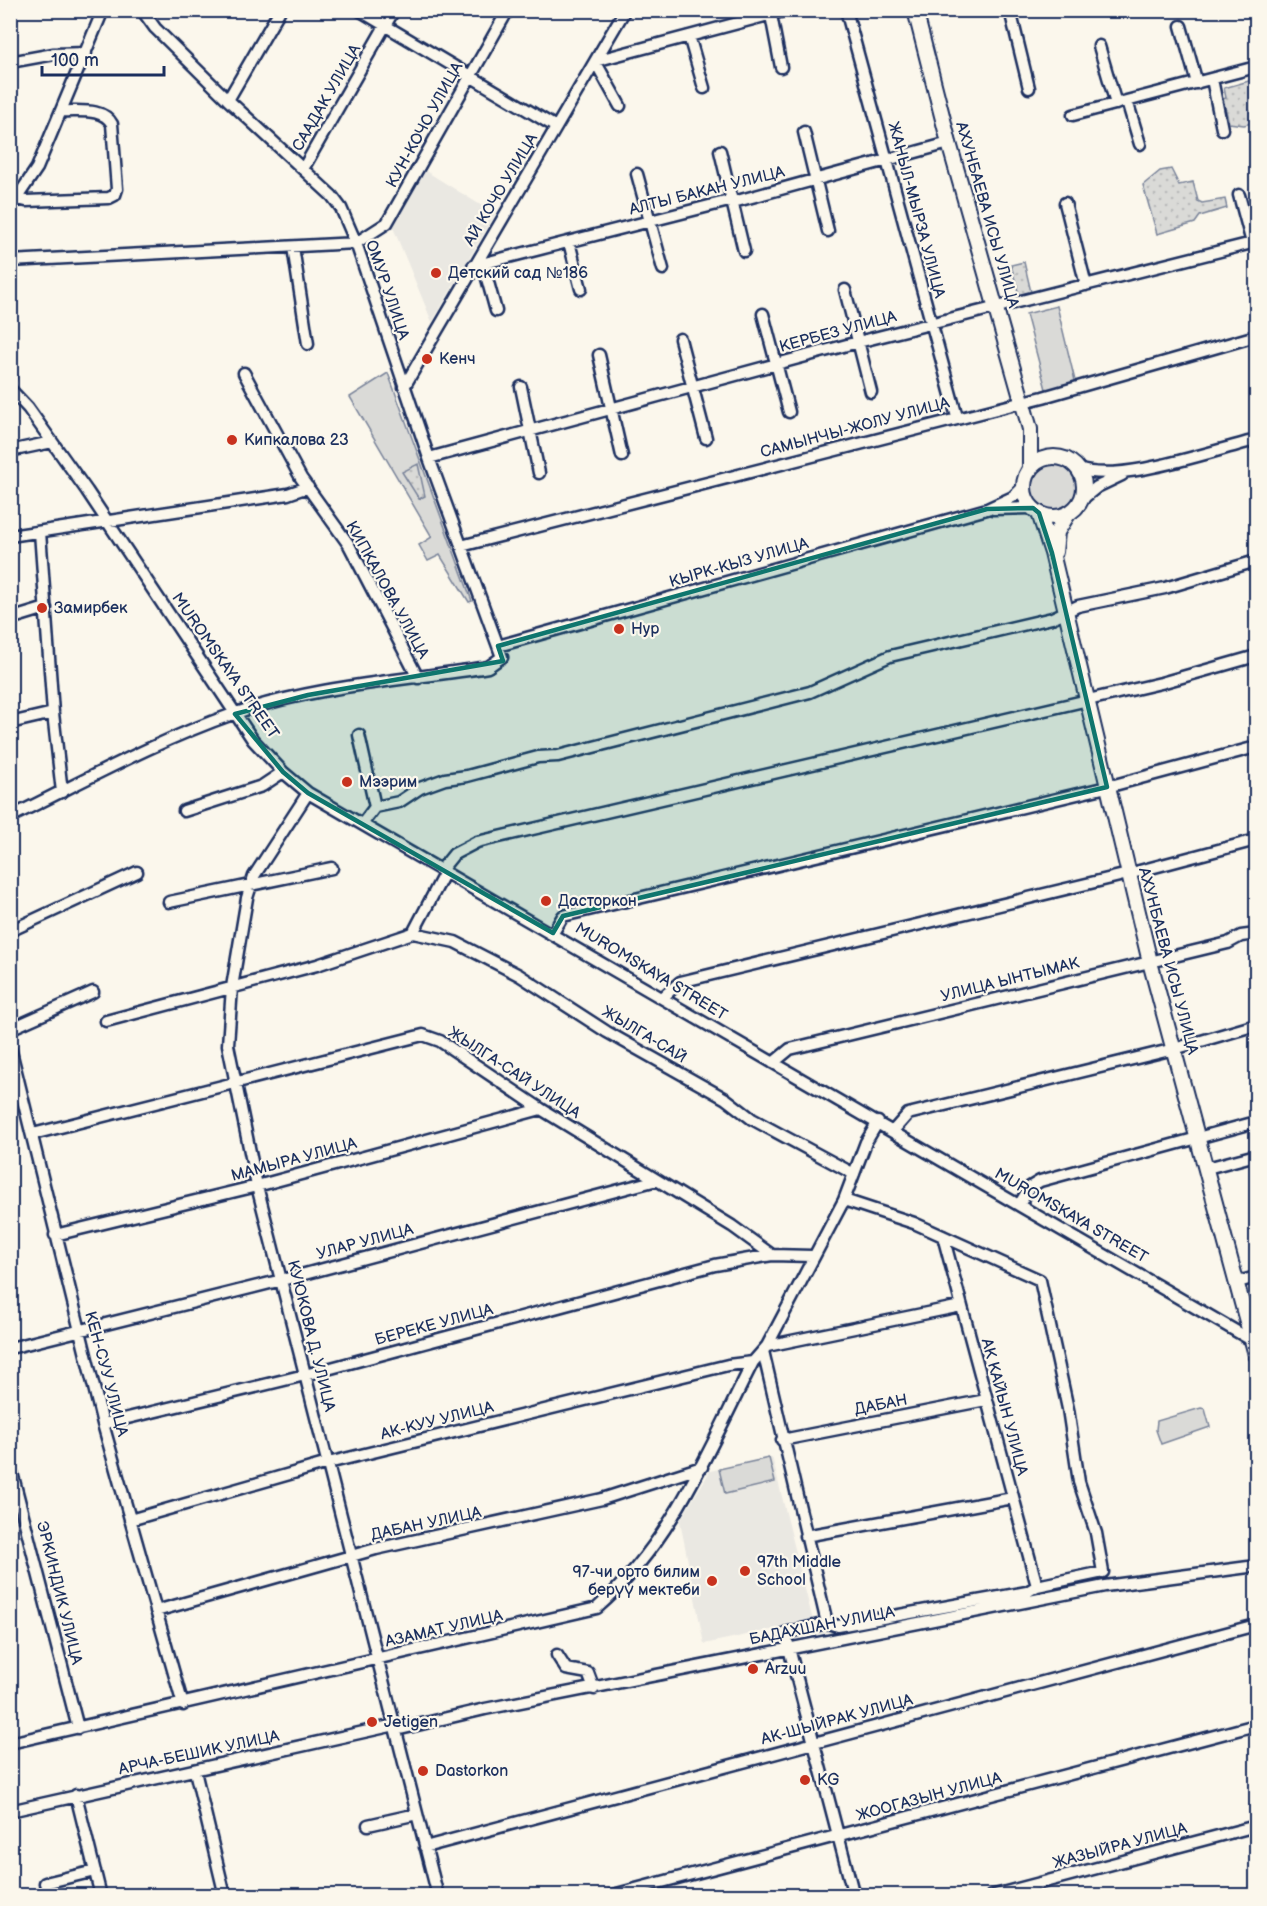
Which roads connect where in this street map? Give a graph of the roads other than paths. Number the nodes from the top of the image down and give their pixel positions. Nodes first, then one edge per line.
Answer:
1 (103, 10) edge
2 (142, 10) edge
3 (279, 10) edge
4 (359, 10) edge
5 (394, 10) edge
6 (508, 10) edge
7 (625, 10) edge
8 (787, 10) edge
9 (846, 10) edge
10 (915, 10) edge
11 (1010, 10) edge
12 (770, 13) edge
13 (385, 26) junction
14 (1181, 26) dead end
15 (689, 36) junction
16 (1100, 46) dead end
17 (86, 53) junction
18 (595, 61) junction
19 (10, 62) edge
20 (781, 67) dead end
21 (1257, 67) edge
22 (469, 76) junction
23 (1212, 79) junction
24 (1197, 83) junction
25 (1029, 87) dead end
26 (704, 88) dead end
27 (228, 100) junction
28 (1121, 102) junction
29 (620, 106) dead end
30 (61, 111) junction
31 (1073, 115) dead end
32 (556, 127) junction
33 (1222, 129) dead end
34 (804, 132) dead end
35 (949, 143) junction
36 (1140, 144) dead end
37 (720, 151) dead end
38 (887, 160) junction
39 (303, 169) junction
40 (637, 174) dead end
41 (815, 180) junction
42 (1239, 195) dead end
43 (12, 201) edge
44 (731, 201) junction
45 (1065, 203) dead end
46 (648, 221) junction
47 (828, 231) dead end
48 (569, 242) junction
49 (356, 243) junction
50 (1254, 243) edge
51 (293, 247) junction
52 (744, 251) dead end
53 (10, 261) edge
54 (478, 265) junction
55 (663, 269) dead end
56 (1086, 285) junction
57 (580, 289) dead end
58 (845, 290) dead end
59 (996, 307) junction
60 (496, 311) dead end
61 (763, 314) dead end
62 (930, 324) junction
63 (1257, 336) edge
64 (680, 339) dead end
65 (858, 342) junction
66 (308, 345) dead end
67 (599, 355) dead end
68 (777, 363) junction
69 (244, 373) dead end
70 (693, 386) junction
71 (404, 387) junction
72 (521, 387) dead end
73 (10, 389) edge
74 (871, 392) dead end
75 (1023, 401) junction
76 (612, 408) junction
77 (789, 412) dead end
78 (957, 417) junction
79 (1030, 429) junction
80 (531, 430) junction
81 (706, 438) dead end
82 (1257, 440) edge
83 (52, 442) junction
84 (10, 451) edge
85 (622, 456) dead end
86 (429, 458) junction
87 (1053, 458) junction
88 (1078, 469) junction
89 (1030, 470) junction
90 (1127, 472) junction
91 (539, 473) dead end
92 (1024, 486) junction
93 (308, 487) junction
94 (1081, 500) junction
95 (987, 509) junction
96 (1036, 511) junction
97 (1068, 514) junction
98 (106, 522) junction
99 (40, 532) junction
100 (10, 536) edge
101 (461, 546) junction
102 (1257, 561) edge
103 (1057, 572) junction
104 (46, 609) junction
105 (1065, 612) junction
106 (10, 619) edge
107 (498, 646) junction
108 (1257, 656) edge
109 (418, 678) junction
110 (1086, 699) junction
111 (53, 713) junction
112 (235, 714) junction
113 (10, 723) edge
114 (358, 735) dead end
115 (1257, 747) edge
116 (283, 772) junction
117 (1107, 787) junction
118 (62, 792) junction
119 (308, 792) junction
120 (375, 807) junction
121 (184, 811) dead end
122 (10, 818) edge
123 (363, 824) junction
124 (1257, 840) edge
125 (332, 868) dead end
126 (443, 871) junction
127 (137, 872) dead end
128 (1128, 874) junction
129 (252, 884) junction
130 (169, 902) dead end
131 (10, 931) edge
132 (413, 933) junction
133 (554, 933) junction
134 (1257, 934) edge
135 (1150, 962) junction
136 (232, 987) junction
137 (93, 992) dead end
138 (662, 998) junction
139 (106, 1021) dead end
140 (1257, 1025) edge
141 (10, 1029) edge
142 (10, 1047) edge
143 (1174, 1049) junction
144 (773, 1063) junction
145 (235, 1085) junction
146 (541, 1109) junction
147 (878, 1122) junction
148 (1257, 1122) edge
149 (893, 1131) junction
150 (33, 1134) junction
151 (1198, 1138) junction
152 (1257, 1155) edge
153 (1207, 1168) junction
154 (854, 1174) junction
155 (657, 1180) junction
156 (257, 1186) junction
157 (844, 1200) junction
158 (1019, 1204) junction
159 (55, 1235) junction
160 (943, 1236) junction
161 (772, 1255) junction
162 (812, 1256) junction
163 (1257, 1277) edge
164 (282, 1280) junction
165 (1238, 1282) junction
166 (961, 1306) junction
167 (79, 1331) junction
168 (1255, 1342) edge
169 (10, 1348) edge
170 (765, 1348) junction
171 (1257, 1355) edge
172 (753, 1362) junction
173 (305, 1375) junction
174 (987, 1400) junction
175 (103, 1424) junction
176 (782, 1440) junction
177 (328, 1463) junction
178 (10, 1465) edge
179 (702, 1467) junction
180 (1013, 1498) junction
181 (130, 1520) junction
182 (805, 1536) junction
183 (353, 1556) junction
184 (1257, 1566) edge
185 (1037, 1586) junction
186 (156, 1611) junction
187 (826, 1623) junction
188 (1257, 1625) edge
189 (788, 1648) junction
190 (556, 1655) dead end
191 (379, 1660) junction
192 (592, 1683) junction
193 (183, 1706) junction
194 (1257, 1725) edge
195 (78, 1728) junction
196 (396, 1728) junction
197 (813, 1741) junction
198 (10, 1743) edge
199 (195, 1772) junction
200 (76, 1795) junction
201 (10, 1811) edge
202 (417, 1814) junction
203 (368, 1825) dead end
204 (1257, 1826) edge
205 (838, 1837) junction
206 (425, 1847) junction
207 (95, 1871) junction
208 (45, 1883) dead end
209 (101, 1896) edge
210 (225, 1896) edge
211 (438, 1896) edge
212 (609, 1896) edge
213 (854, 1896) edge
214 (991, 1896) edge

1 - 17 street
2 - 27 street, ОМУР УЛИЦА
3 - 27 street
4 - 13 street
5 - 13 street, СААДАК УЛИЦА
6 - 22 street, КУН-КОЧО УЛИЦА
7 - 18 street, АЙ КОЧО УЛИЦА
8 - 12 street
9 - 38 street, ЖАНЫЛ-МЫРЗА УЛИЦА
10 - 35 main road, АХУНБАЕВА ИСЫ УЛИЦА
11 - 25 street
12 - 15 street
12 - 20 street
13 - 22 street
13 - 39 street, СААДАК УЛИЦА
14 - 24 street
15 - 18 street
15 - 26 street
16 - 28 street
17 - 19 street
17 - 30 street
18 - 29 street
18 - 32 street, АЙ КОЧО УЛИЦА
21 - 23 street
22 - 32 street
22 - 49 street, КУН-КОЧО УЛИЦА
23 - 24 street
23 - 33 street
24 - 28 street
27 - 39 street, ОМУР УЛИЦА
28 - 31 street
28 - 36 street
30 - 43 street
30 - 43 street
32 - 54 street, АЙ КОЧО УЛИЦА
34 - 41 street
35 - 38 street, АЛТЫ БАКАН УЛИЦА
35 - 59 main road, АХУНБАЕВА ИСЫ УЛИЦА
37 - 44 street
38 - 41 street, АЛТЫ БАКАН УЛИЦА
38 - 62 street, ЖАНЫЛ-МЫРЗА УЛИЦА
39 - 49 street, ОМУР УЛИЦА
40 - 46 street
41 - 44 street, АЛТЫ БАКАН УЛИЦА
41 - 47 street
42 - 50 street
44 - 46 street, АЛТЫ БАКАН УЛИЦА
44 - 52 street
45 - 56 street
46 - 48 street, АЛТЫ БАКАН УЛИЦА
46 - 55 street
48 - 54 street, АЛТЫ БАКАН УЛИЦА
48 - 57 street
49 - 51 street
49 - 71 street, ОМУР УЛИЦА
50 - 56 street, КЕРБЕЗ УЛИЦА
51 - 53 street
51 - 66 street
54 - 60 street
54 - 71 street, АЙ КОЧО УЛИЦА
56 - 59 street, КЕРБЕЗ УЛИЦА
58 - 65 street
59 - 62 street, КЕРБЕЗ УЛИЦА
59 - 75 main road, АХУНБАЕВА ИСЫ УЛИЦА
61 - 68 street
62 - 65 street, КЕРБЕЗ УЛИЦА
62 - 78 street, ЖАНЫЛ-МЫРЗА УЛИЦА
63 - 75 street, САМЫНЧЫ-ЖОЛУ УЛИЦА
64 - 70 street
65 - 68 street, КЕРБЕЗ УЛИЦА
65 - 74 street
67 - 76 street
68 - 70 street, КЕРБЕЗ УЛИЦА
68 - 77 street
69 - 93 street, КИПКАЛОВА УЛИЦА
70 - 76 street, КЕРБЕЗ УЛИЦА
70 - 81 street
71 - 86 street, ОМУР УЛИЦА
72 - 80 street
73 - 83 street, MUROMSKAYA STREET
75 - 78 street, САМЫНЧЫ-ЖОЛУ УЛИЦА
75 - 79 main road, АХУНБАЕВА ИСЫ УЛИЦА
76 - 80 street, КЕРБЕЗ УЛИЦА
76 - 85 street
78 - 101 street, САМЫНЧЫ-ЖОЛУ УЛИЦА
79 - 87 main road, АХУНБАЕВА ИСЫ УЛИЦА
79 - 89 main road, АХУНБАЕВА ИСЫ УЛИЦА
80 - 86 street, КЕРБЕЗ УЛИЦА
80 - 91 street
82 - 90 street
83 - 84 street
83 - 98 street, MUROMSKAYA STREET
86 - 101 street, ОМУР УЛИЦА
87 - 88 main road
87 - 89 main road
88 - 90 street
88 - 94 main road
89 - 92 main road
90 - 94 street
92 - 95 street, КЫРК-КЫЗ УЛИЦА
92 - 96 main road
93 - 98 street
93 - 109 street, КИПКАЛОВА УЛИЦА
94 - 97 main road
95 - 96 street, КЫРК-КЫЗ УЛИЦА
95 - 107 street, КЫРК-КЫЗ УЛИЦА
96 - 97 main road
96 - 103 main road, АХУНБАЕВА ИСЫ УЛИЦА
97 - 103 main road, АХУНБАЕВА ИСЫ УЛИЦА
98 - 99 street
98 - 112 street, MUROMSKAYA STREET
99 - 100 street
99 - 104 street
101 - 107 street, ОМУР УЛИЦА
102 - 105 street
103 - 105 main road, АХУНБАЕВА ИСЫ УЛИЦА
104 - 106 street
104 - 111 street
105 - 110 main road, АХУНБАЕВА ИСЫ УЛИЦА
105 - 120 street
107 - 109 street
108 - 110 street
109 - 112 street
110 - 117 main road, АХУНБАЕВА ИСЫ УЛИЦА
110 - 126 street
111 - 113 street
111 - 118 street
112 - 116 street, MUROMSKAYA STREET
112 - 118 street
114 - 120 street
115 - 117 street
116 - 119 street, MUROMSKAYA STREET
116 - 121 street
117 - 128 main road, АХУНБАЕВА ИСЫ УЛИЦА
117 - 133 street
118 - 122 street
119 - 123 street, MUROMSKAYA STREET
119 - 129 street, КУЮКОВА Д. УЛИЦА
120 - 123 street
123 - 126 street, MUROMSKAYA STREET
124 - 128 street
125 - 129 street
126 - 132 street
126 - 133 street, MUROMSKAYA STREET
127 - 131 street
128 - 135 main road, АХУНБАЕВА ИСЫ УЛИЦА
128 - 138 street
129 - 130 street
129 - 136 street, КУЮКОВА Д. УЛИЦА
132 - 136 street
132 - 154 street, ЖЫЛГА-САЙ
133 - 138 street, MUROMSKAYA STREET
134 - 135 street, УЛИЦА ЫНТЫМАК
135 - 143 main road, АХУНБАЕВА ИСЫ УЛИЦА
135 - 144 street, УЛИЦА ЫНТЫМАК
136 - 139 street
136 - 145 street, КУЮКОВА Д. УЛИЦА
137 - 141 street
138 - 144 street, MUROMSKAYA STREET
140 - 143 street
142 - 150 street, КЕН-СУУ УЛИЦА
143 - 149 street
143 - 151 main road, АХУНБАЕВА ИСЫ УЛИЦА
144 - 147 street, MUROMSKAYA STREET
145 - 146 street, ЖЫЛГА-САЙ УЛИЦА
145 - 150 street, ЖЫЛГА-САЙ УЛИЦА
145 - 156 street, КУЮКОВА Д. УЛИЦА
146 - 155 street, ЖЫЛГА-САЙ УЛИЦА
146 - 156 street, МАМЫРА УЛИЦА
147 - 149 street, MUROMSKAYA STREET
147 - 154 street
148 - 151 street
149 - 158 street, MUROMSKAYA STREET
150 - 159 street, КЕН-СУУ УЛИЦА
151 - 153 main road, АХУНБАЕВА ИСЫ УЛИЦА
151 - 158 street
152 - 153 street
153 - 165 main road, АХУНБАЕВА ИСЫ УЛИЦА
154 - 157 street
155 - 161 street, ЖЫЛГА-САЙ УЛИЦА
155 - 164 street, УЛАР УЛИЦА
156 - 159 street, МАМЫРА УЛИЦА
156 - 164 street, КУЮКОВА Д. УЛИЦА
157 - 160 street
157 - 162 street
158 - 168 street, MUROMSKAYA STREET
159 - 167 street, КЕН-СУУ УЛИЦА
160 - 166 street, АК КАЙЫН УЛИЦА
160 - 185 street
161 - 162 street
161 - 173 street, БЕРЕКЕ УЛИЦА
162 - 170 street
163 - 165 street
164 - 167 street, УЛАР УЛИЦА
164 - 173 street, КУЮКОВА Д. УЛИЦА
165 - 168 main road, АХУНБАЕВА ИСЫ УЛИЦА
166 - 170 street
166 - 174 street, АК КАЙЫН УЛИЦА
167 - 169 street, УЛАР УЛИЦА
167 - 175 street, КЕН-СУУ УЛИЦА
168 - 171 main road, АХУНБАЕВА ИСЫ УЛИЦА
170 - 172 street, АЗАМАТ УЛИЦА
170 - 176 street
172 - 177 street, АК-КУУ УЛИЦА
172 - 179 street, АЗАМАТ УЛИЦА
173 - 175 street, БЕРЕКЕ УЛИЦА
173 - 177 street, КУЮКОВА Д. УЛИЦА
174 - 176 street, ДАБАН
174 - 180 street, АК КАЙЫН УЛИЦА
175 - 181 street, КЕН-СУУ УЛИЦА
176 - 182 street
177 - 181 street, АК-КУУ УЛИЦА
177 - 183 street, КУЮКОВА Д. УЛИЦА
178 - 195 street, ЭРКИНДИК УЛИЦА
179 - 183 street, ДАБАН УЛИЦА
179 - 191 street, АЗАМАТ УЛИЦА
180 - 182 street
180 - 185 street, АК КАЙЫН УЛИЦА
181 - 186 street, КЕН-СУУ УЛИЦА
182 - 187 street
183 - 186 street, ДАБАН УЛИЦА
183 - 191 street, КУЮКОВА Д. УЛИЦА
184 - 189 street, БАДАХШАН УЛИЦА
185 - 187 street
186 - 193 street, КЕН-СУУ УЛИЦА
187 - 189 street
188 - 197 street, АК-ШЫЙРАК УЛИЦА
189 - 192 street, БАДАХШАН УЛИЦА
189 - 197 street
190 - 192 street
191 - 193 street, АЗАМАТ УЛИЦА
191 - 196 street, КУЮКОВА Д. УЛИЦА
192 - 196 street, БАДАХШАН УЛИЦА
193 - 195 street, АЗАМАТ УЛИЦА
194 - 205 street, ЖООГАЗЫН УЛИЦА
195 - 198 street, АЗАМАТ УЛИЦА
196 - 199 street, АРЧА-БЕШИК УЛИЦА
196 - 202 street, КУЮКОВА Д. УЛИЦА
197 - 205 street
197 - 206 street, АК-ШЫЙРАК УЛИЦА
199 - 200 street, АРЧА-БЕШИК УЛИЦА
199 - 210 street
200 - 201 street, АРЧА-БЕШИК УЛИЦА
200 - 207 street
202 - 203 street
202 - 206 street, КУЮКОВА Д. УЛИЦА
204 - 214 street, ЖАЗЫЙРА УЛИЦА
205 - 212 street, ЖООГАЗЫН УЛИЦА
205 - 213 street
206 - 211 street, КУЮКОВА Д. УЛИЦА
207 - 208 street
207 - 209 street

